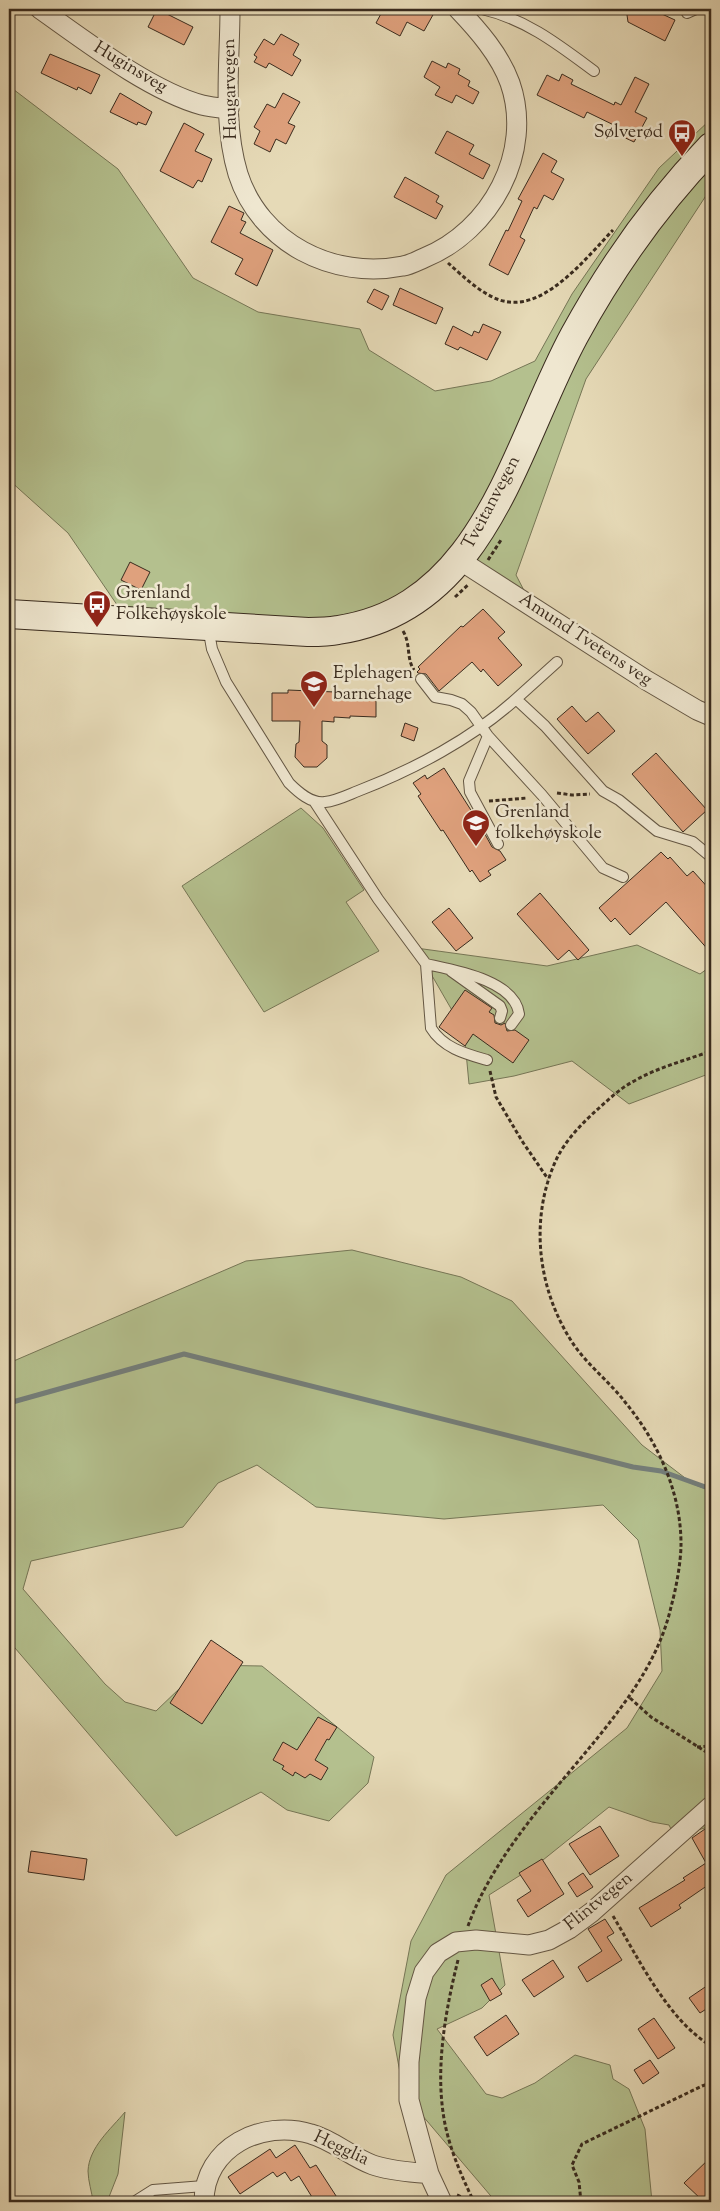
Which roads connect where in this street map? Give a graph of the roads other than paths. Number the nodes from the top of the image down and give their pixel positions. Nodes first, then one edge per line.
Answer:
1 (40, 9) edge
2 (230, 9) edge
3 (458, 9) edge
4 (482, 9) edge
5 (594, 71) dead end
6 (228, 109) junction
7 (711, 147) edge
8 (470, 566) junction
9 (9, 614) edge
10 (208, 626) junction
11 (557, 662) dead end
12 (421, 679) road end
13 (516, 699) junction
14 (711, 716) edge
15 (485, 731) junction
16 (314, 801) junction
17 (498, 844) dead end
18 (711, 857) edge
19 (623, 877) dead end
20 (426, 964) junction
21 (448, 969) junction
22 (500, 1018) dead end
23 (511, 1025) dead end
24 (487, 1060) road end
25 (711, 1806) edge
26 (429, 2174) junction
27 (204, 2194) edge
28 (134, 2202) edge
29 (442, 2202) edge

1 - 6 street, Huginsveg
2 - 6 street, Haugarvegen
3 - 6 street, Haugarvegen
4 - 5 lane
7 - 8 main road, Tveitanvegen
8 - 10 main road, Tveitanvegen
8 - 14 street, Amund Tvetens veg
9 - 10 main road, Tveitanvegen
10 - 16 lane
11 - 13 lane
12 - 15 lane
13 - 15 lane
13 - 18 lane
15 - 16 lane
15 - 17 lane
15 - 19 lane
16 - 20 lane
20 - 21 lane
20 - 24 lane
21 - 22 lane
21 - 23 lane
25 - 26 street, Flintvegen
26 - 27 street, Hegglia
26 - 29 street
27 - 28 lane

